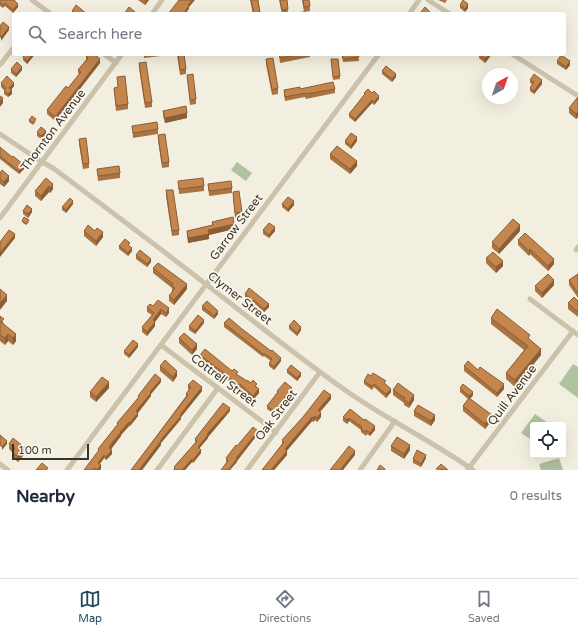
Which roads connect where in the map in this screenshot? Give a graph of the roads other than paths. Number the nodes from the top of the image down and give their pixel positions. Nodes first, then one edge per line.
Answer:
1 (32, 0) edge
2 (162, 0) edge
3 (419, 0) edge
4 (428, 0) edge
5 (43, 9) junction
6 (41, 12) edge
7 (47, 12) edge
8 (153, 12) edge
9 (410, 12) edge
10 (447, 12) edge
11 (12, 49) edge
12 (107, 56) edge
13 (121, 56) edge
14 (377, 56) edge
15 (515, 56) edge
16 (116, 63) junction
17 (0, 66) edge
18 (578, 96) edge
19 (0, 134) edge
20 (42, 162) junction
21 (0, 218) edge
22 (206, 284) junction
23 (530, 299) dead end
24 (572, 331) junction
25 (578, 335) edge
26 (160, 345) junction
27 (320, 372) junction
28 (218, 388) junction
29 (395, 422) junction
30 (276, 432) junction
31 (0, 464) edge
32 (470, 469) edge
33 (8, 470) edge
34 (67, 470) edge
35 (157, 470) edge
36 (247, 470) edge
37 (360, 470) edge

1 - 5 street
2 - 8 street
3 - 9 street
4 - 10 street
5 - 6 street
5 - 7 street
11 - 17 street
12 - 16 street
13 - 16 street, Thornton Avenue
14 - 22 street, Garrow Street
15 - 18 street
16 - 20 street, Thornton Avenue
19 - 20 street, Clymer Street
20 - 21 street, Thornton Avenue
20 - 22 street, Clymer Street
22 - 26 street, Garrow Street
22 - 27 street, Clymer Street
23 - 24 street
24 - 25 street
24 - 32 street, Quill Avenue
26 - 28 street, Cottrell Street
26 - 34 street, Garrow Street
27 - 29 street, Clymer Street
27 - 30 street, Oak Street
28 - 30 street, Cottrell Street
28 - 35 street
29 - 32 street, Clymer Street
29 - 37 street
30 - 36 street, Oak Street
31 - 33 street

